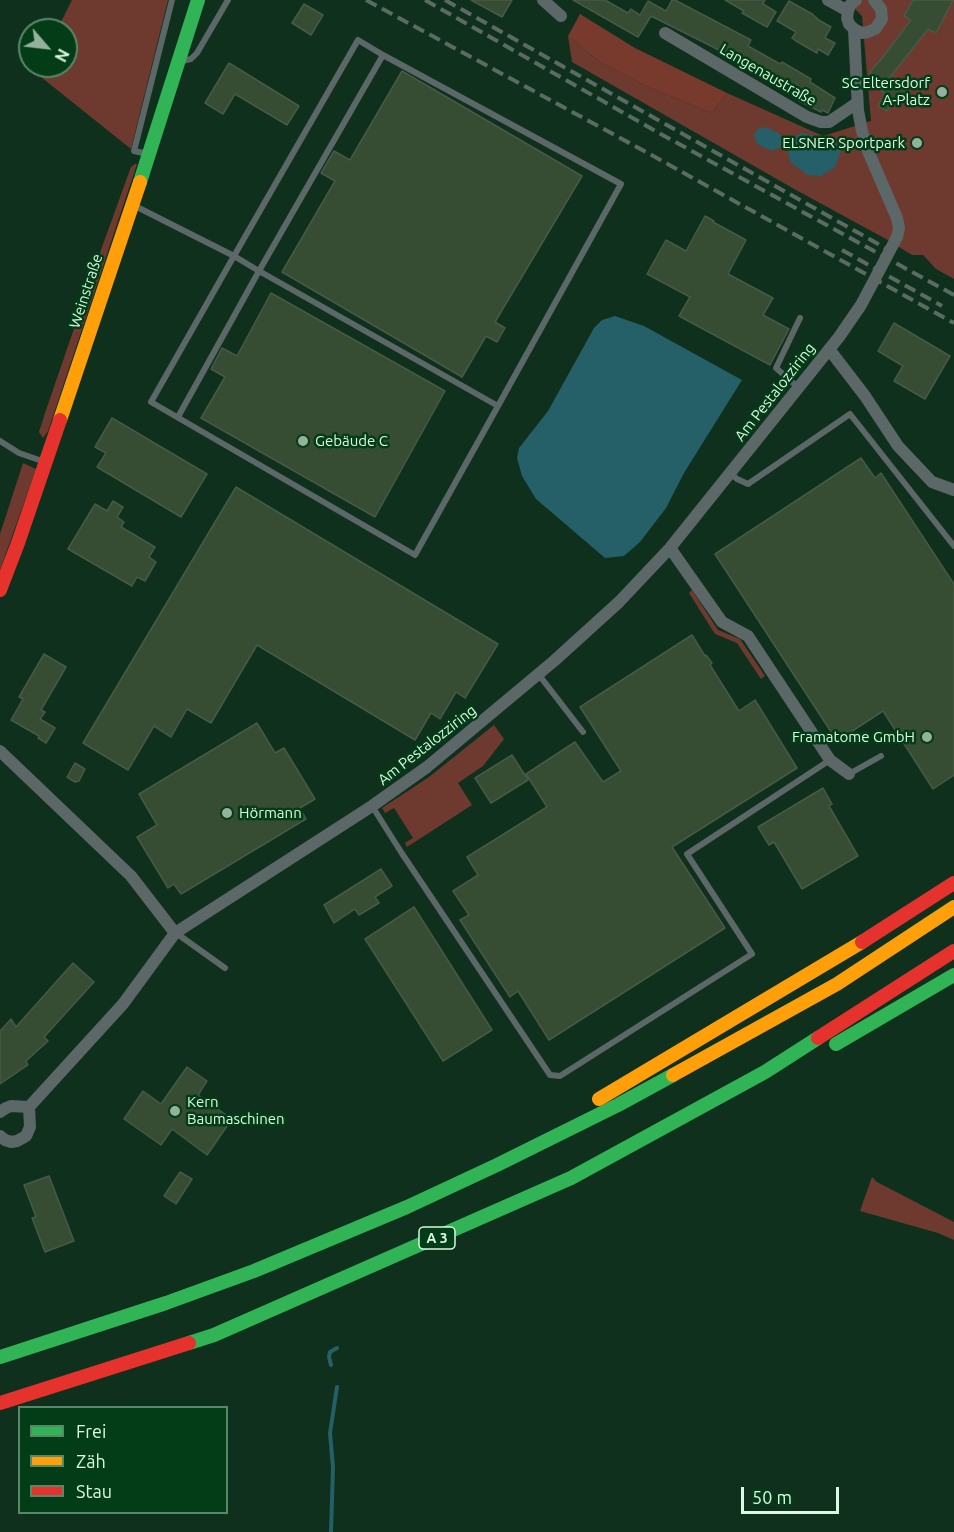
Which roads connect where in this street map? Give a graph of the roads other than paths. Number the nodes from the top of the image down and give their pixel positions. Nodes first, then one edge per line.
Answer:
1 (172, 0) edge
2 (198, 0) edge
3 (228, 0) edge
4 (543, 0) edge
5 (828, 0) edge
6 (856, 0) edge
7 (874, 0) edge
8 (848, 11) junction
9 (561, 16) dead end
10 (854, 29) junction
11 (665, 33) dead end
12 (383, 55) junction
13 (178, 62) junction
14 (857, 103) junction
15 (149, 154) junction
16 (132, 205) junction
17 (234, 256) junction
18 (259, 271) junction
19 (800, 318) dead end
20 (829, 349) junction
21 (799, 388) junction
22 (498, 406) junction
23 (178, 417) junction
24 (0, 441) edge
25 (46, 463) junction
26 (730, 473) junction
27 (954, 490) edge
28 (954, 546) edge
29 (670, 548) junction
30 (0, 590) edge
31 (539, 675) junction
32 (582, 732) dead end
33 (0, 751) edge
34 (881, 756) dead end
35 (830, 760) junction
36 (849, 774) joint
37 (372, 806) junction
38 (954, 870) edge
39 (954, 883) edge
40 (954, 908) edge
41 (175, 933) junction
42 (858, 944) junction
43 (954, 951) edge
44 (225, 968) dead end
45 (954, 975) edge
46 (765, 1072) junction
47 (587, 1105) dead end
48 (29, 1107) junction
49 (0, 1112) edge
50 (555, 1121) dead end
51 (0, 1136) edge
52 (407, 1207) junction
53 (0, 1357) edge
54 (0, 1403) edge

1 - 15 lane
2 - 13 main road, Weinstraße
3 - 13 lane
4 - 9 street
5 - 8 street
6 - 8 street
7 - 10 street
8 - 10 street
10 - 14 street
11 - 14 street, Langenaustraße
12 - 17 lane
12 - 18 lane
12 - 22 lane
13 - 15 main road, Weinstraße
14 - 20 street
15 - 16 main road, Weinstraße
16 - 17 lane
16 - 25 main road, Weinstraße
17 - 18 lane
17 - 23 lane
18 - 22 lane
18 - 23 lane
19 - 21 lane
20 - 21 street, Am Pestalozziring
20 - 27 street, Am Pestalozziring
21 - 26 street, Am Pestalozziring
22 - 23 lane
24 - 25 lane
25 - 30 main road, Weinstraße
26 - 28 lane
26 - 29 street, Am Pestalozziring
29 - 31 street, Am Pestalozziring
29 - 35 street
31 - 32 lane
31 - 37 street, Am Pestalozziring
33 - 41 street
34 - 36 lane
35 - 36 street
35 - 37 lane
37 - 41 street, Am Pestalozziring
38 - 42 main road
39 - 42 main road
40 - 52 main road
41 - 44 lane
41 - 48 street, Am Pestalozziring
42 - 47 main road
43 - 46 main road, A 3
45 - 46 main road
46 - 54 main road, A 3
48 - 49 street
48 - 51 street
50 - 52 main road
52 - 53 main road

